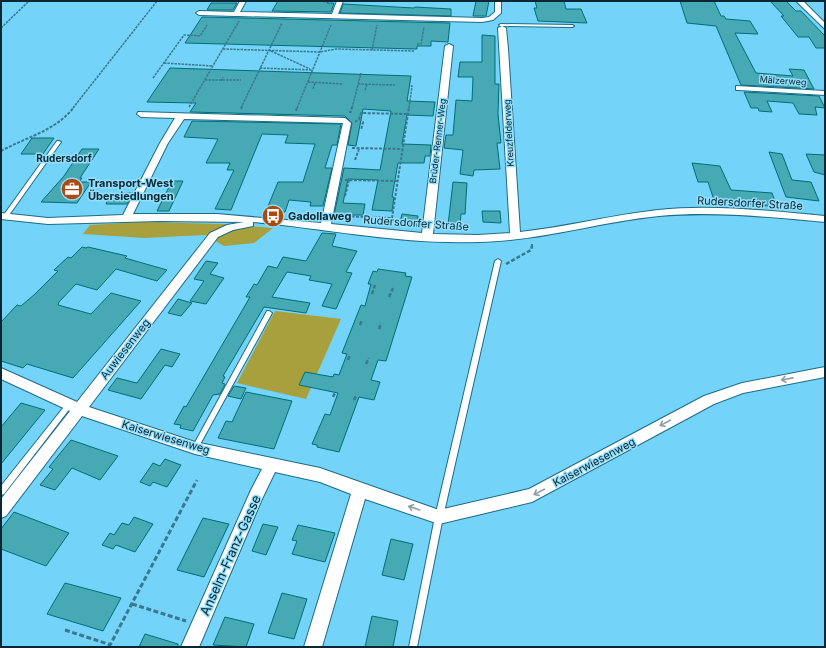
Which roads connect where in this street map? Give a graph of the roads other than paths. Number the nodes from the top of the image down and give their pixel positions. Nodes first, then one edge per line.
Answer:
1 (243, 1) edge
2 (340, 1) edge
3 (498, 1) edge
4 (799, 1) edge
5 (199, 13) dead end
6 (239, 14) junction
7 (334, 17) junction
8 (501, 26) joint
9 (572, 26) dead end
10 (825, 27) edge
11 (449, 46) dead end
12 (739, 88) dead end
13 (825, 93) edge
14 (141, 114) dead end
15 (181, 116) junction
16 (59, 142) dead end
17 (3, 217) edge
18 (126, 218) junction
19 (825, 220) edge
20 (271, 221) junction
21 (325, 227) junction
22 (427, 237) junction
23 (515, 237) junction
24 (497, 265) road end
25 (268, 313) dead end
26 (825, 372) edge
27 (1, 373) edge
28 (74, 407) junction
29 (195, 448) junction
30 (272, 464) junction
31 (360, 490) junction
32 (1, 492) edge
33 (1, 510) edge
34 (438, 517) junction
35 (190, 647) edge
36 (313, 647) edge
37 (413, 647) edge

1 - 6 street
2 - 7 street
3 - 7 street
4 - 10 street
5 - 6 street
6 - 7 street
8 - 9 lane
8 - 23 street, Kreuzfelderweg
11 - 22 street, Brüder-Renner-Weg
12 - 13 street, Mälzerweg
14 - 15 street
15 - 18 street
15 - 21 street
16 - 17 lane, Rudersdorfer Straße
17 - 18 street, Rudersdorfer Straße
18 - 20 street, Rudersdorfer Straße
19 - 23 street, Rudersdorfer Straße
20 - 21 street, Rudersdorfer Straße
20 - 28 street, Auwiesenweg
21 - 22 street, Rudersdorfer Straße
22 - 23 street, Rudersdorfer Straße
24 - 34 lane
25 - 29 lane
26 -> 34 street, Kaiserwiesenweg
27 - 28 street, Kaiserwiesenweg
28 - 29 street, Kaiserwiesenweg
28 - 32 lane, Auwiesenweg
28 - 33 street, Auwiesenweg
29 - 30 street, Kaiserwiesenweg
30 - 31 street, Kaiserwiesenweg
30 - 35 street, Anselm-Franz-Gasse
34 -> 31 street, Kaiserwiesenweg
31 - 36 street
34 - 37 lane

